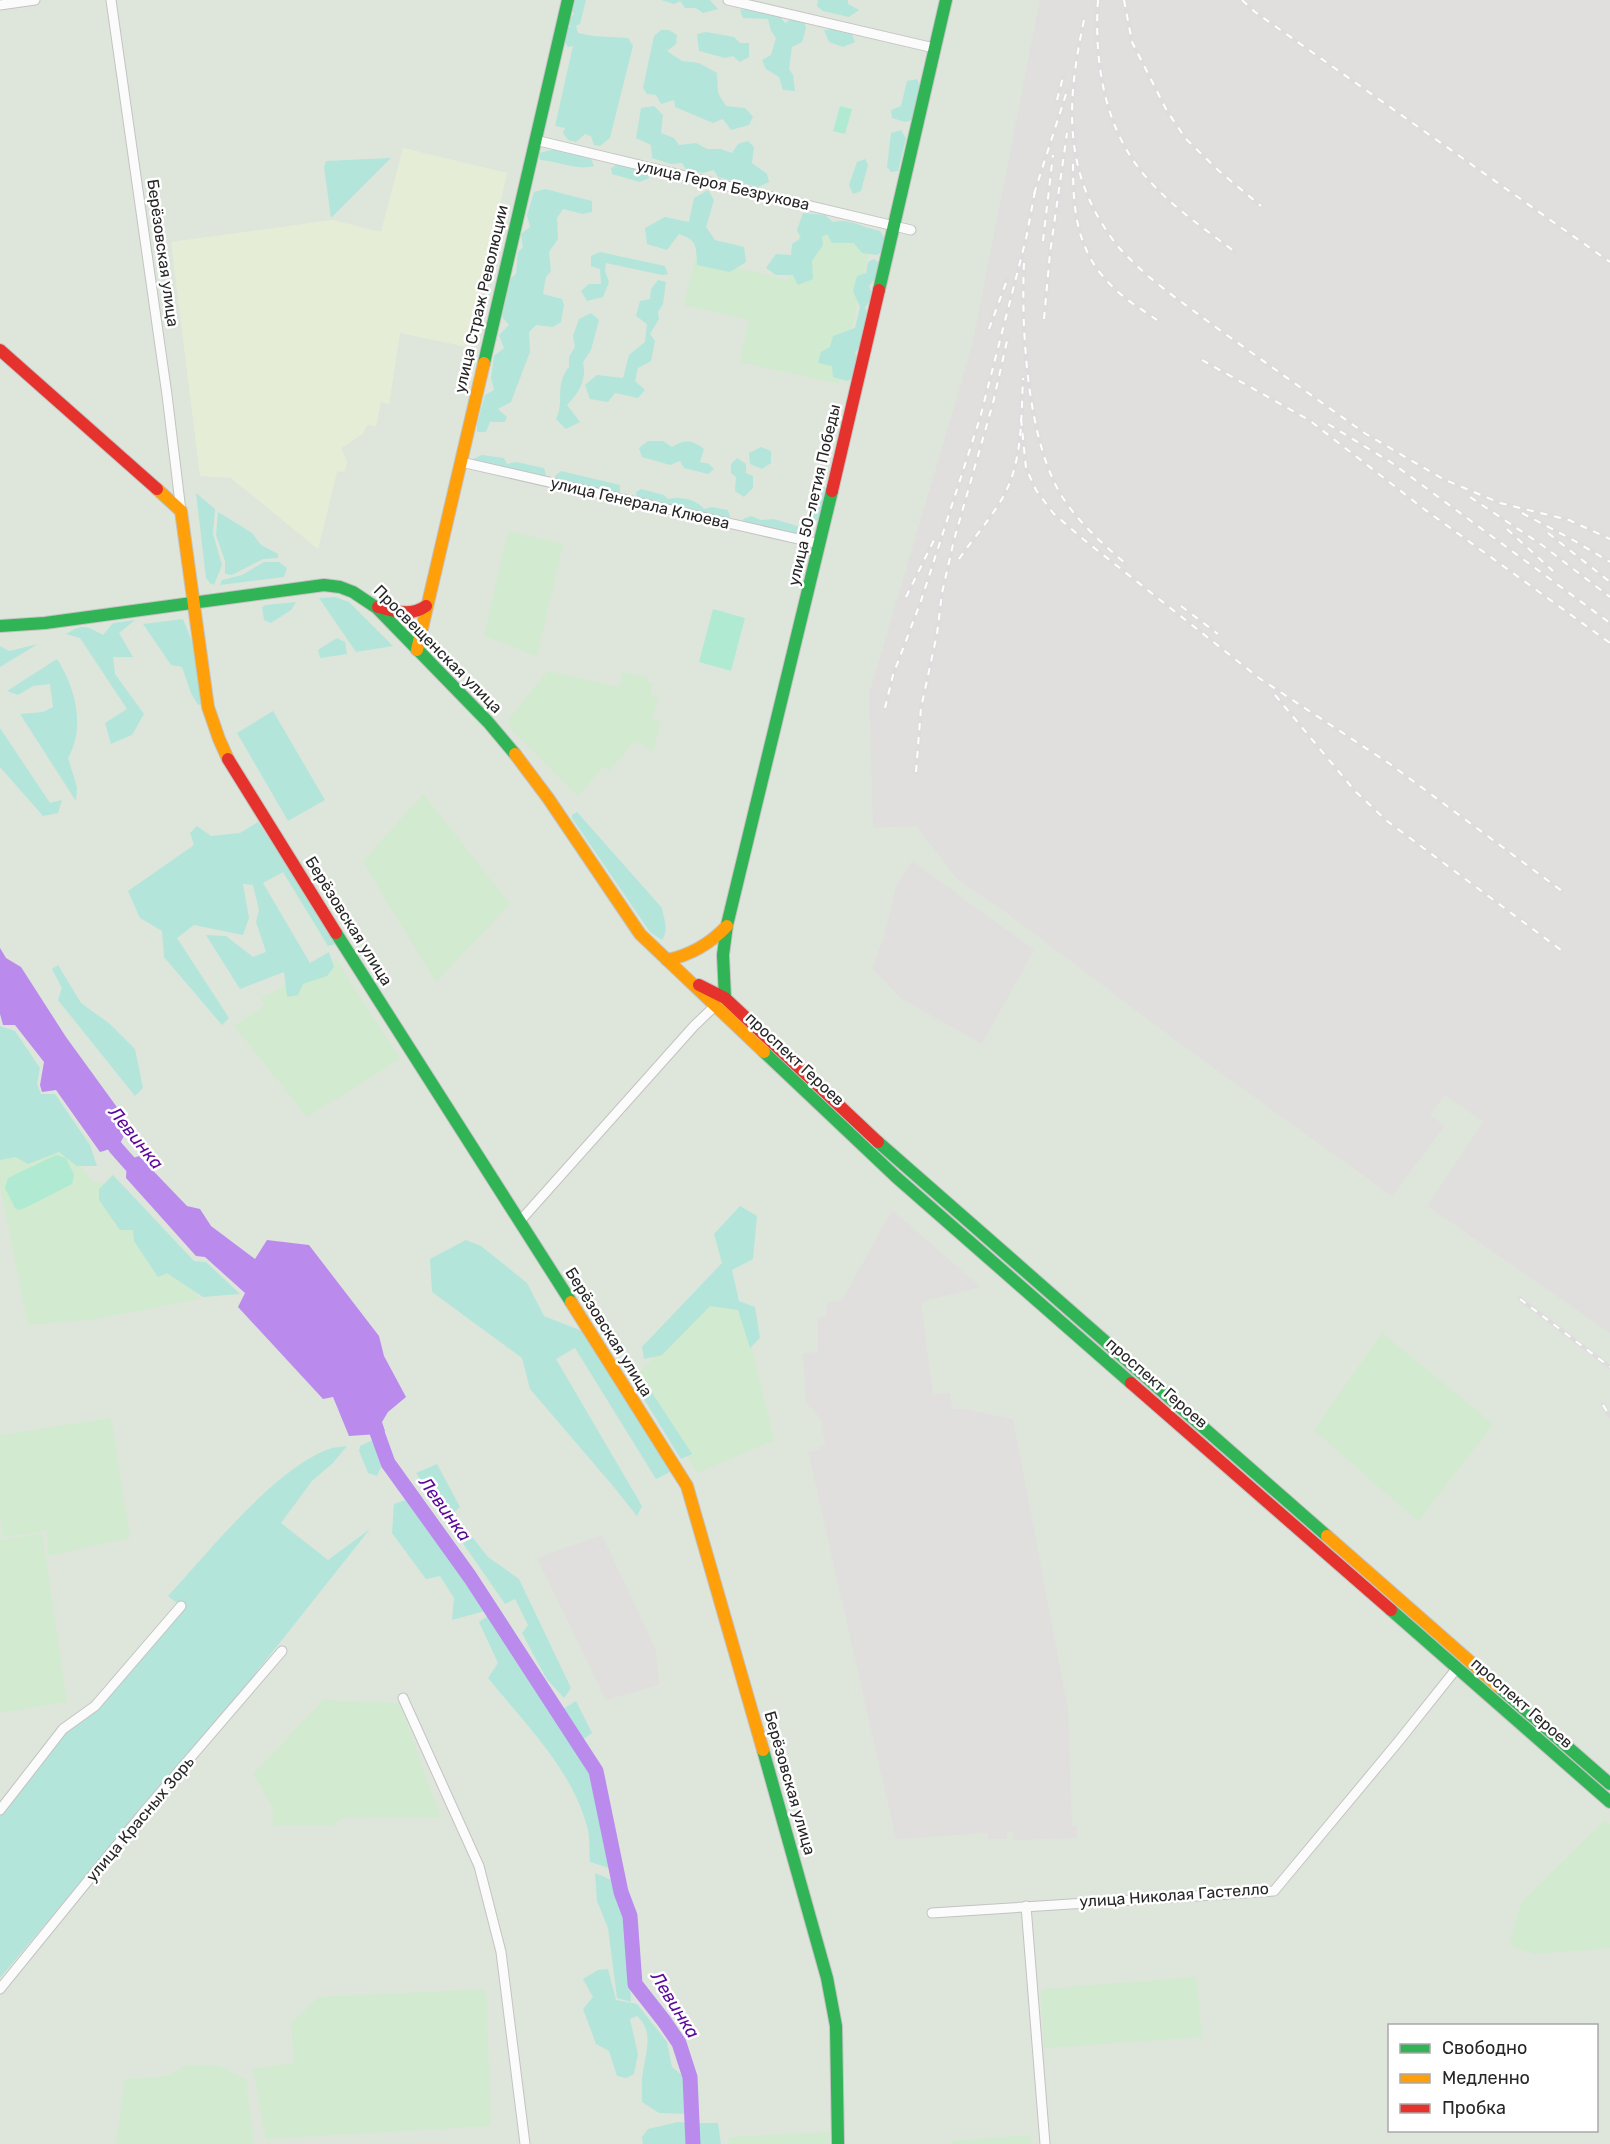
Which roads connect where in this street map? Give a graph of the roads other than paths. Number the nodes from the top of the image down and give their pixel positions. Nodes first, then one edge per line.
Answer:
1 (35, 0) edge
2 (111, 0) edge
3 (568, 0) edge
4 (728, 0) edge
5 (946, 0) edge
6 (0, 5) edge
7 (934, 48) junction
8 (535, 140) junction
9 (892, 225) junction
10 (910, 230) dead end
11 (0, 350) edge
12 (461, 462) junction
13 (181, 511) junction
14 (820, 544) junction
15 (194, 602) junction
16 (426, 606) junction
17 (377, 607) junction
18 (0, 626) edge
19 (417, 650) junction
20 (727, 925) junction
21 (668, 960) junction
22 (720, 1002) junction
23 (520, 1221) junction
24 (181, 1606) dead end
25 (282, 1651) dead end
26 (1456, 1668) junction
27 (403, 1698) dead end
28 (1610, 1784) edge
29 (1610, 1802) edge
30 (0, 1810) edge
31 (1026, 1906) junction
32 (932, 1913) dead end
33 (0, 1989) edge
34 (525, 2144) edge
35 (838, 2144) edge
36 (1045, 2144) edge

1 - 6 street
2 - 13 street, Берёзовская улица
3 - 8 street, улица Страж Революции
4 - 7 street
5 - 7 street, улица 50-летия Победы
7 - 9 street, улица 50-летия Победы
8 - 9 street, улица Героя Безрукова
8 - 12 street, улица Страж Революции
9 - 10 street, улица Героя Безрукова
9 - 14 street, улица 50-летия Победы
11 - 13 street
12 - 14 street, улица Генерала Клюева
12 - 16 street, улица Страж Революции
13 - 15 street, Берёзовская улица
14 - 20 street, улица 50-летия Победы
15 - 17 street, Просвещенская улица
15 - 18 street, Просвещенская улица
15 - 23 street, Берёзовская улица
16 - 17 street
16 - 19 street, улица Страж Революции
17 - 19 street, Просвещенская улица
19 - 21 street, Просвещенская улица
20 - 21 street
20 - 22 street, улица 50-летия Победы
21 - 22 street, проспект Героев
22 - 23 street
22 - 26 street, проспект Героев
22 - 28 street, проспект Героев
23 - 35 street, Берёзовская улица
24 - 30 street
25 - 33 street, улица Красных Зорь
26 - 29 street, проспект Героев
26 - 31 street, улица Николая Гастелло
27 - 34 street
31 - 32 street, улица Николая Гастелло
31 - 36 street

